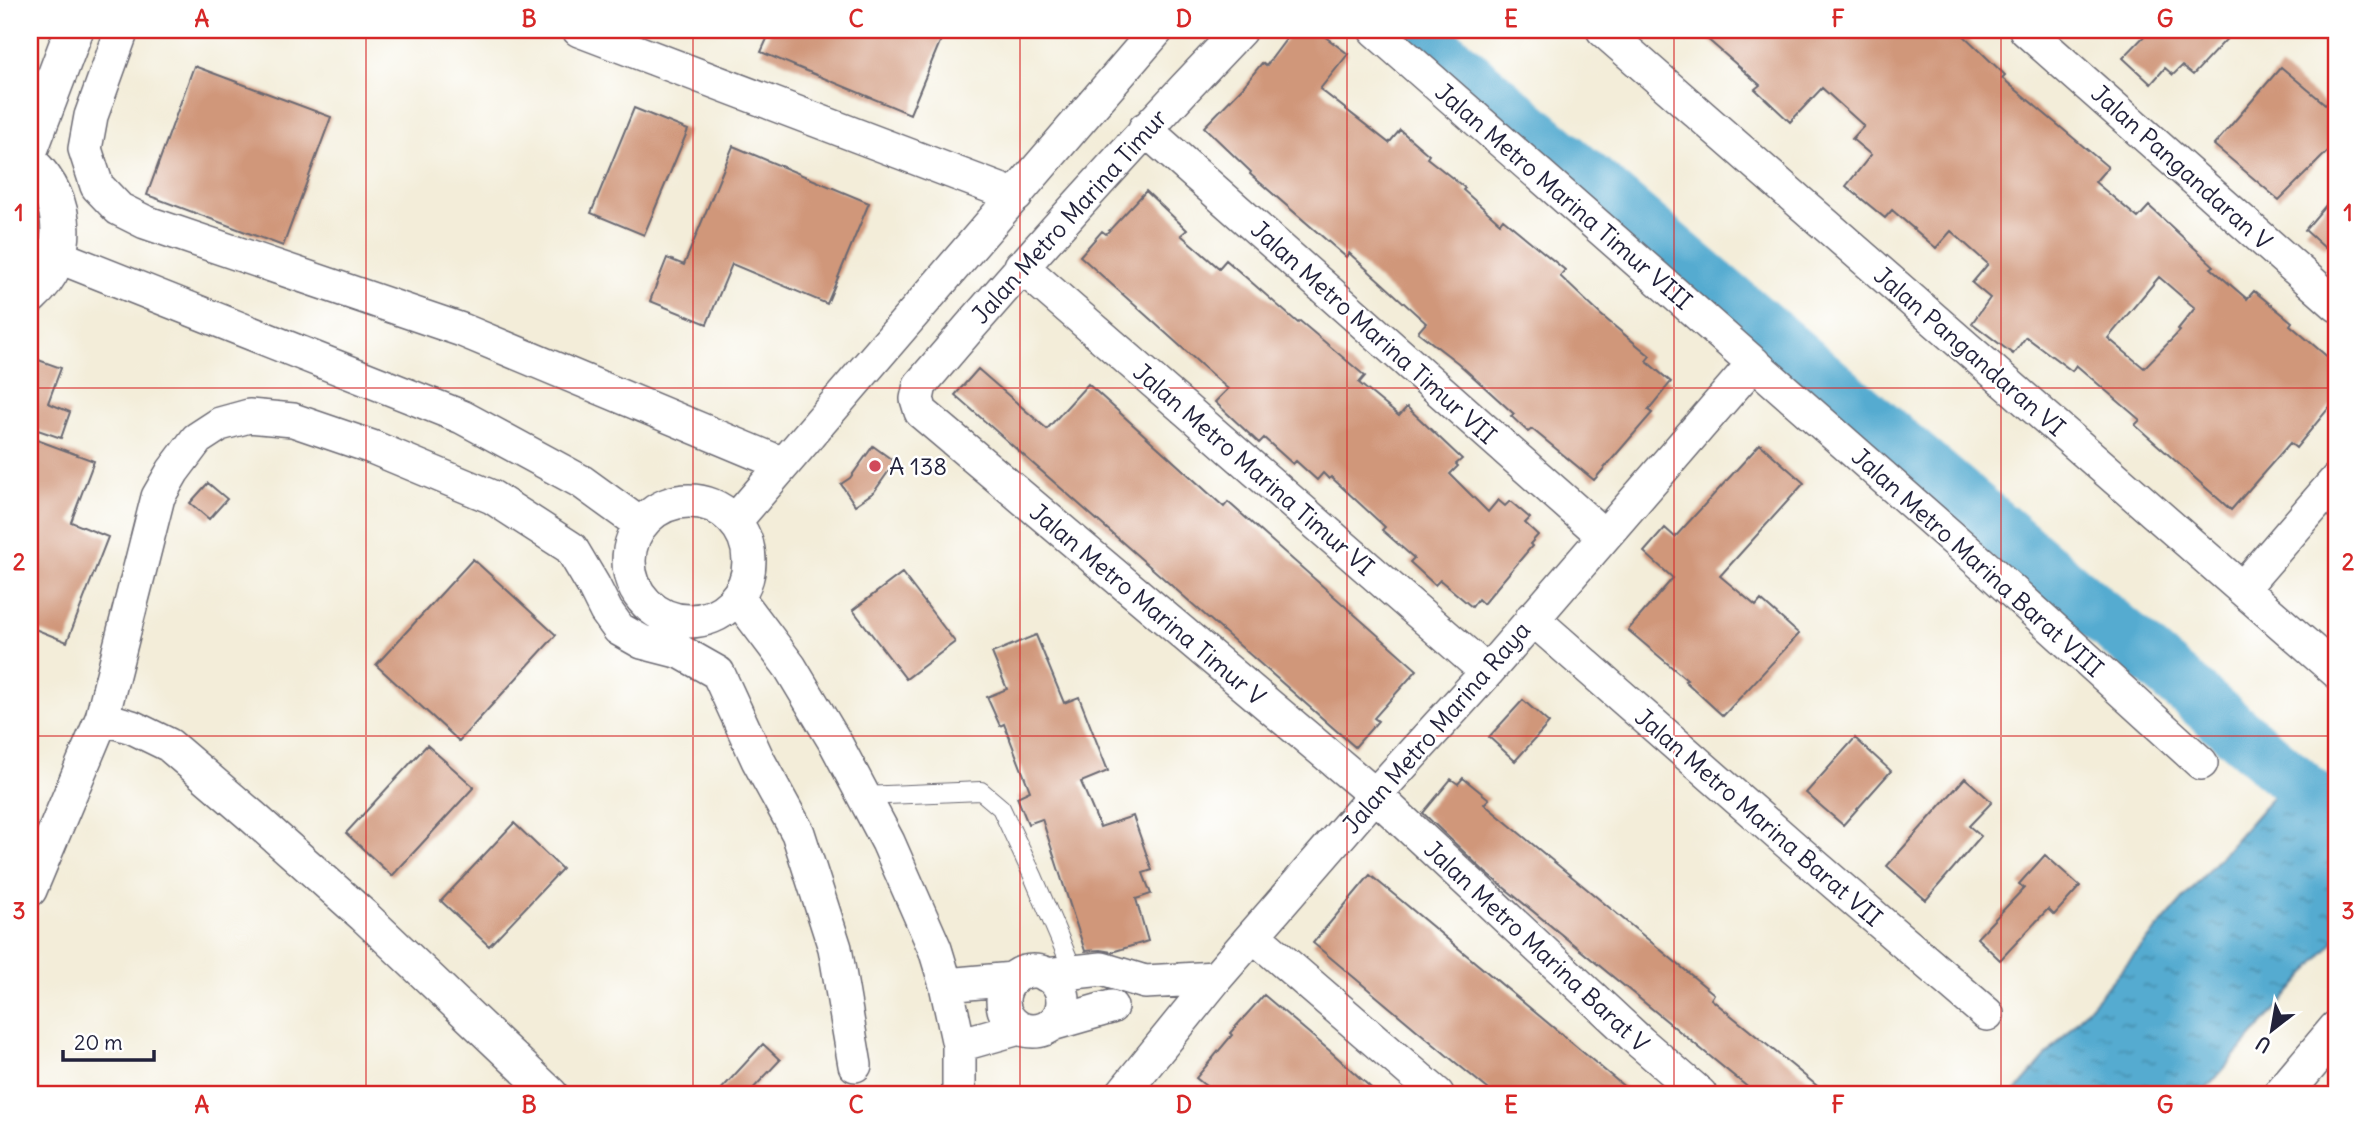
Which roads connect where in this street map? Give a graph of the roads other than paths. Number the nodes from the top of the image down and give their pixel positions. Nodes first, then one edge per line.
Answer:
1 (74, 30) edge
2 (122, 30) edge
3 (579, 30) edge
4 (1157, 30) edge
5 (1240, 30) edge
6 (1375, 30) edge
7 (2026, 30) edge
8 (1612, 32) edge
9 (1145, 129) junction
10 (30, 146) edge
11 (30, 164) edge
12 (1016, 196) junction
13 (57, 256) junction
14 (1021, 266) junction
15 (30, 295) edge
16 (2337, 305) edge
17 (1754, 363) junction
18 (921, 412) joint
19 (783, 464) junction
20 (2337, 479) edge
21 (735, 521) junction
22 (640, 524) junction
23 (1603, 535) junction
24 (2242, 589) junction
25 (738, 598) junction
26 (1532, 618) junction
27 (2337, 671) edge
28 (1487, 672) junction
29 (102, 718) junction
30 (2202, 763) dead end
31 (1375, 795) junction
32 (863, 796) junction
33 (30, 890) edge
34 (1254, 936) junction
35 (1059, 973) junction
36 (1216, 978) junction
37 (1013, 979) junction
38 (946, 985) junction
39 (1130, 994) junction
40 (1987, 1014) dead end
41 (1052, 1024) junction
42 (1019, 1028) junction
43 (2337, 1030) edge
44 (959, 1045) junction
45 (855, 1065) dead end
46 (1138, 1089) edge
47 (551, 1094) edge
48 (959, 1094) edge
49 (1437, 1094) edge
50 (1700, 1094) edge
51 (2283, 1094) edge

1 - 10 street
2 - 19 street
3 - 12 street
4 - 12 street
5 - 9 street, Jalan Metro Marina Timur
6 - 17 street, Jalan Metro Marina Timur VIII
7 - 16 street, Jalan Pangandaran V
8 - 24 street, Jalan Pangandaran VI
9 - 14 street, Jalan Metro Marina Timur
9 - 23 street, Jalan Metro Marina Timur VII
11 - 13 street
12 - 19 street
13 - 15 street
13 - 22 street
14 - 18 street, Jalan Metro Marina Timur
14 - 28 street, Jalan Metro Marina Timur VI
17 - 23 street, Jalan Metro Marina Raya
17 - 30 street, Jalan Metro Marina Barat VIII
18 - 31 street, Jalan Metro Marina Timur V
19 - 21 street
20 - 24 street
21 - 22 street
21 - 25 street
22 - 25 street
23 - 26 street, Jalan Metro Marina Raya
24 - 27 street, Jalan Pangandaran VI
25 - 32 street
26 - 28 street, Jalan Metro Marina Raya
26 - 40 street, Jalan Metro Marina Barat VII
28 - 31 street, Jalan Metro Marina Raya
29 - 33 street
29 - 45 street
29 - 47 street
31 - 34 street, Jalan Metro Marina Raya
31 - 50 street, Jalan Metro Marina Barat V
32 - 35 lane
32 - 38 street
34 - 36 street, Jalan Metro Marina Raya
34 - 49 street
35 - 37 street
35 - 39 street
35 - 41 street
36 - 39 street
36 - 46 street, Jalan Metro Marina Raya
37 - 38 street
37 - 42 street
38 - 44 street
39 - 41 street
41 - 42 street
42 - 44 street
43 - 51 street
44 - 48 street

